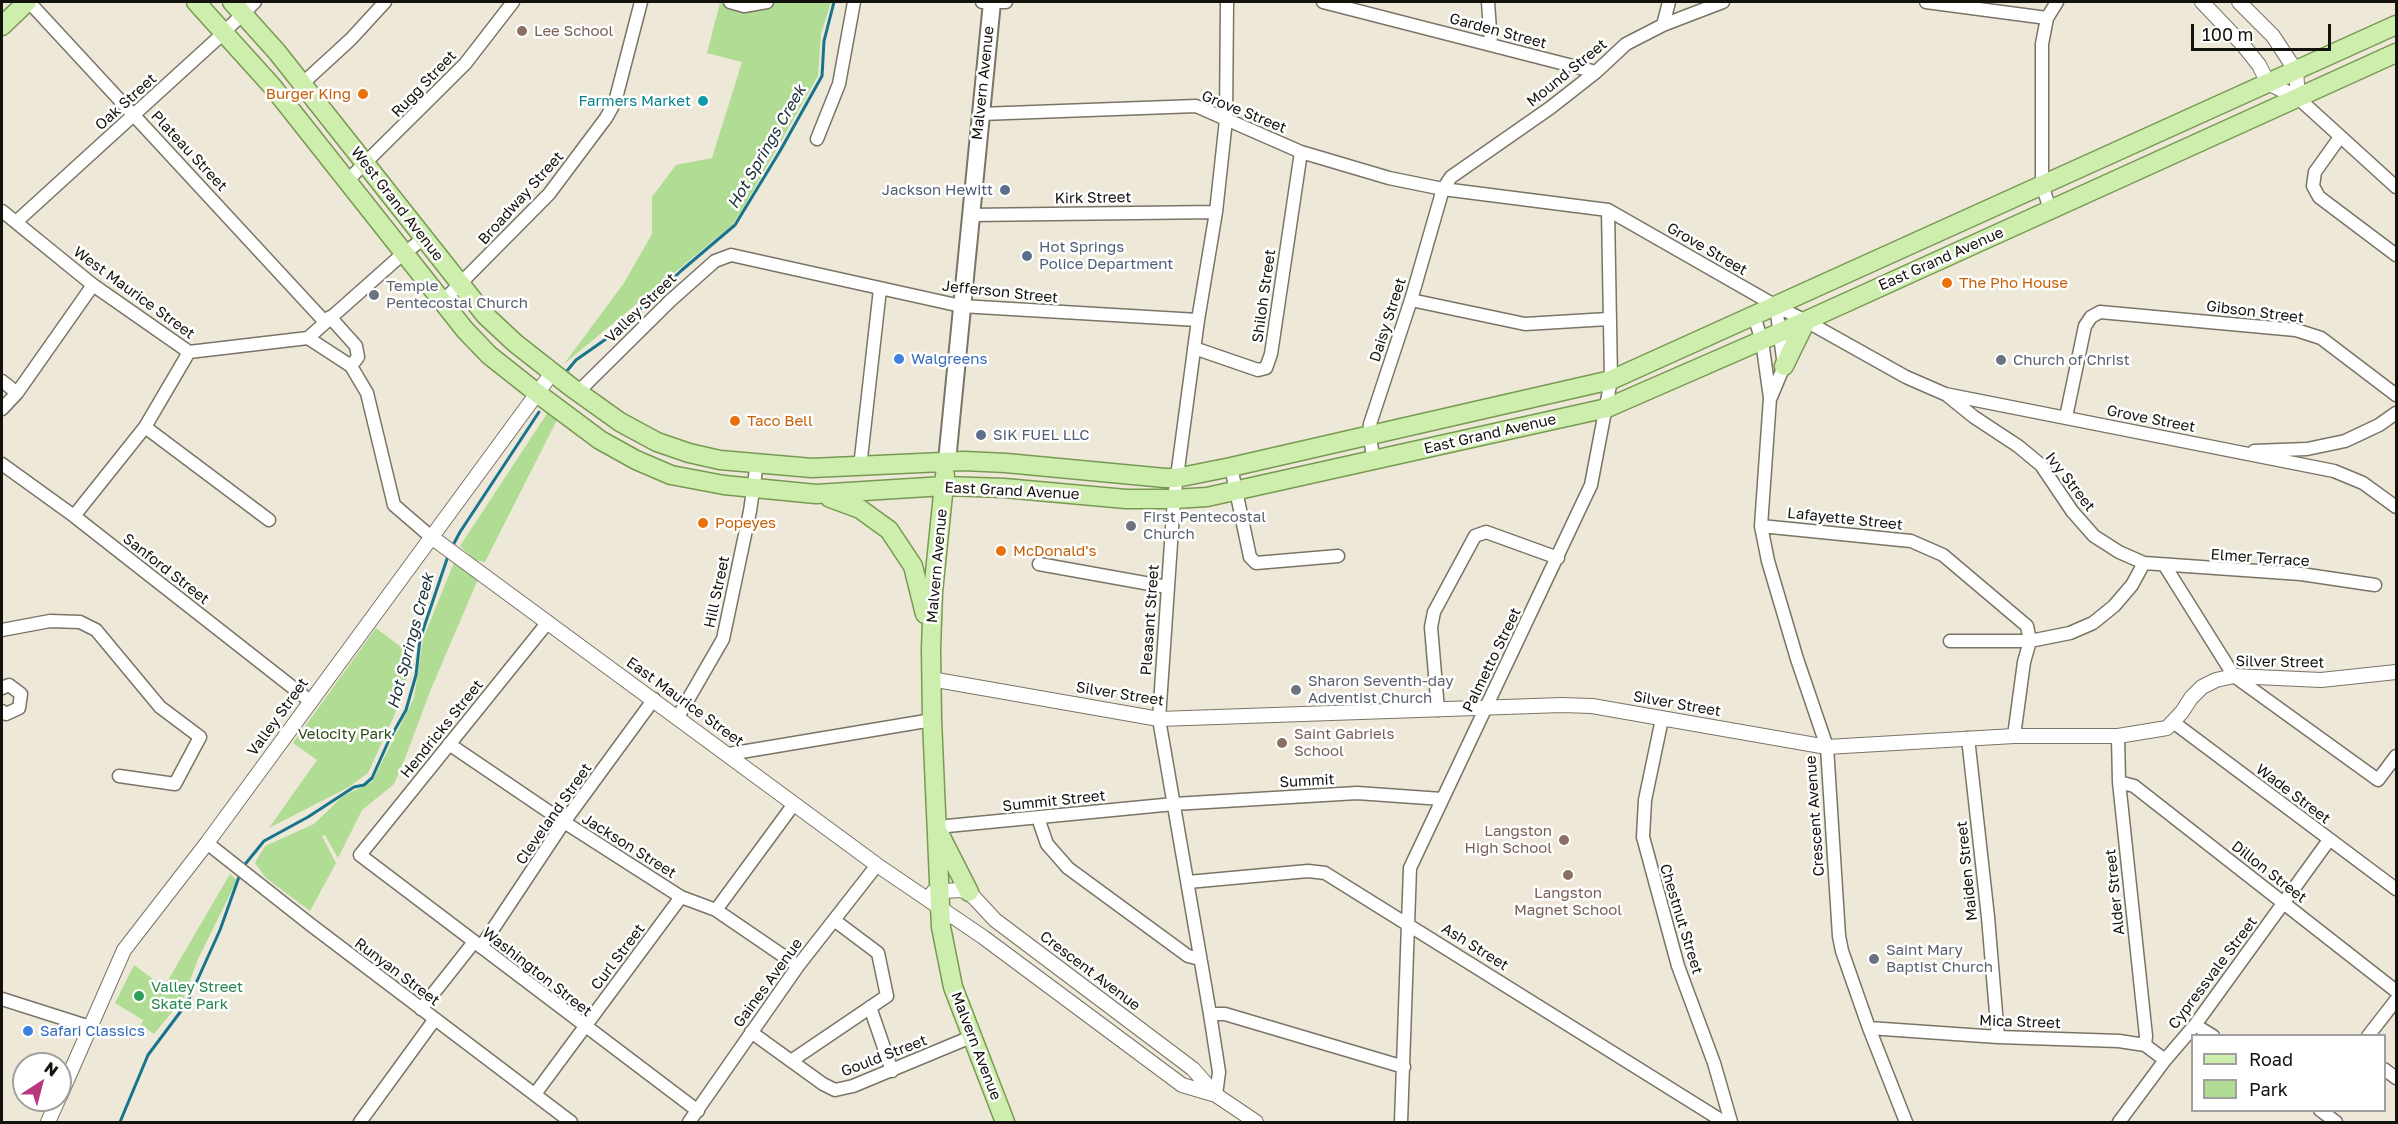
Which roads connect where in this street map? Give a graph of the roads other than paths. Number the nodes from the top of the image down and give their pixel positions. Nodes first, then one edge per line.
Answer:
1 (28, 2) edge
2 (196, 2) edge
3 (385, 2) edge
4 (513, 2) edge
5 (641, 2) edge
6 (729, 2) edge
7 (767, 2) edge
8 (854, 2) edge
9 (982, 2) edge
10 (992, 2) edge
11 (1006, 2) edge
12 (1227, 2) edge
13 (1323, 2) edge
14 (1488, 2) edge
15 (1669, 2) edge
16 (1723, 2) edge
17 (1926, 2) edge
18 (2057, 2) edge
19 (2202, 2) edge
20 (2239, 2) edge
21 (243, 6) edge
22 (2046, 18) junction
23 (1663, 25) junction
24 (2397, 25) edge
25 (2, 26) edge
26 (224, 32) junction
27 (1491, 44) junction
28 (2397, 52) edge
29 (2296, 71) junction
30 (1596, 72) junction
31 (2268, 83) junction
32 (302, 84) junction
33 (2298, 98) junction
34 (135, 114) junction
35 (981, 114) junction
36 (1226, 120) junction
37 (2340, 137) junction
38 (817, 139) dead end
39 (1301, 152) junction
40 (366, 163) junction
41 (347, 181) junction
42 (2042, 185) junction
43 (2397, 187) edge
44 (1443, 189) junction
45 (2050, 209) junction
46 (1608, 210) junction
47 (2, 211) edge
48 (1216, 212) junction
49 (970, 215) junction
50 (16, 222) junction
51 (424, 238) junction
52 (403, 253) junction
53 (731, 255) joint
54 (2397, 255) edge
55 (93, 285) junction
56 (461, 285) junction
57 (880, 289) junction
58 (1411, 300) junction
59 (442, 302) junction
60 (961, 306) junction
61 (1776, 306) junction
62 (1754, 316) junction
63 (328, 320) junction
64 (1198, 320) junction
65 (1608, 320) junction
66 (1806, 321) junction
67 (1780, 332) junction
68 (308, 338) junction
69 (1762, 340) junction
70 (1194, 348) junction
71 (189, 352) junction
72 (351, 366) junction
73 (1784, 366) junction
74 (552, 373) junction
75 (1611, 380) junction
76 (2, 381) edge
77 (578, 392) junction
78 (16, 393) junction
79 (537, 393) junction
80 (1945, 393) junction
81 (2397, 395) edge
82 (1770, 398) junction
83 (1607, 408) junction
84 (2, 409) edge
85 (2397, 413) edge
86 (2066, 417) junction
87 (145, 427) junction
88 (1369, 434) junction
89 (2240, 452) junction
90 (1374, 460) junction
91 (947, 461) junction
92 (757, 463) junction
93 (2, 464) edge
94 (860, 467) junction
95 (1231, 467) junction
96 (1176, 478) junction
97 (944, 486) junction
98 (754, 489) junction
99 (1235, 491) junction
100 (816, 494) junction
101 (1174, 499) junction
102 (2397, 507) edge
103 (74, 516) junction
104 (269, 520) dead end
105 (1761, 526) junction
106 (436, 540) junction
107 (1338, 556) dead end
108 (1558, 558) junction
109 (2144, 563) junction
110 (1039, 564) dead end
111 (2165, 566) junction
112 (2374, 585) dead end
113 (1167, 586) junction
114 (548, 622) junction
115 (2, 630) edge
116 (2030, 641) junction
117 (1950, 642) dead end
118 (931, 649) junction
119 (2397, 672) edge
120 (2234, 676) junction
121 (931, 679) junction
122 (2, 688) edge
123 (654, 699) junction
124 (310, 701) junction
125 (1487, 708) junction
126 (1438, 710) junction
127 (2, 711) edge
128 (678, 717) junction
129 (1159, 719) junction
130 (1662, 719) junction
131 (932, 720) junction
132 (2173, 722) junction
133 (2014, 736) junction
134 (2118, 736) junction
135 (1968, 738) junction
136 (449, 744) junction
137 (1827, 747) junction
138 (729, 754) junction
139 (2397, 756) edge
140 (119, 776) dead end
141 (2119, 782) junction
142 (1442, 799) junction
143 (794, 804) junction
144 (1174, 804) junction
145 (1038, 818) junction
146 (564, 822) junction
147 (937, 827) junction
148 (2328, 840) junction
149 (207, 843) junction
150 (360, 855) joint
151 (877, 865) junction
152 (1188, 882) junction
153 (2397, 889) edge
154 (969, 892) junction
155 (681, 897) junction
156 (939, 899) junction
157 (2284, 903) junction
158 (716, 910) junction
159 (834, 920) junction
160 (995, 920) junction
161 (1407, 922) junction
162 (983, 937) junction
163 (478, 945) junction
164 (1200, 959) junction
165 (798, 966) junction
166 (2397, 991) edge
167 (1099, 998) junction
168 (2, 999) edge
169 (2397, 1000) edge
170 (870, 1007) junction
171 (421, 1009) junction
172 (1210, 1014) junction
173 (1086, 1015) junction
174 (435, 1019) junction
175 (2195, 1025) junction
176 (584, 1026) junction
177 (90, 1027) junction
178 (1869, 1028) junction
179 (751, 1032) junction
180 (2211, 1034) edge
181 (2369, 1034) edge
182 (971, 1037) junction
183 (1998, 1037) junction
184 (2145, 1045) junction
185 (2165, 1060) junction
186 (791, 1061) junction
187 (1404, 1067) junction
188 (72, 1068) edge
189 (892, 1071) junction
190 (535, 1094) junction
191 (1216, 1095) junction
192 (698, 1111) junction
193 (2323, 1112) edge
194 (566, 1121) edge
195 (360, 1122) edge
196 (688, 1122) edge
197 (1005, 1122) edge
198 (1256, 1122) edge
199 (1401, 1122) edge
200 (1724, 1122) edge
201 (1731, 1122) edge
202 (1906, 1122) edge
203 (2119, 1122) edge
204 (2336, 1122) edge

1 - 25 main road
1 - 34 street, Plateau Street
2 - 26 main road, West Grand Avenue
3 - 32 street
4 - 40 street, Rugg Street
5 - 56 street, Broadway Street
6 - 7 street
8 - 38 street
9 - 10 street
10 - 11 street
10 - 35 main road, Malvern Avenue
12 - 36 street, Pleasant Street
13 - 27 street, Garden Street
14 - 27 street
15 - 23 street
16 - 23 street, Mound Street
17 - 22 street
18 - 22 street
19 - 31 street
20 - 29 street
21 - 26 street, Oak Street
21 - 32 main road, West Grand Avenue
22 - 42 street
23 - 30 street, Mound Street
24 - 29 main road, East Grand Avenue
26 - 34 street, Oak Street
26 - 41 main road, West Grand Avenue
27 - 30 street, Garden Street
28 - 33 main road, East Grand Avenue
29 - 31 main road, East Grand Avenue
29 - 33 street
30 - 44 street, Mound Street
31 - 33 street
31 - 42 main road, East Grand Avenue
32 - 40 main road, West Grand Avenue
33 - 37 street
33 - 45 main road, East Grand Avenue
34 - 50 street, Oak Street
34 - 63 street, Plateau Street
35 - 36 street, Grove Street
35 - 49 main road, Malvern Avenue
36 - 39 street, Grove Street
36 - 48 street, Pleasant Street
37 - 43 street
37 - 54 street
39 - 44 street, Grove Street
39 - 70 street, Shiloh Street
40 - 41 street, Rugg Street
40 - 51 main road, West Grand Avenue
41 - 52 main road, West Grand Avenue
42 - 45 street
42 - 61 main road, East Grand Avenue
44 - 46 street, Grove Street
44 - 58 street, Daisy Street
45 - 66 main road, East Grand Avenue
46 - 61 street, Grove Street
46 - 65 street, Palmetto Street
47 - 50 street, West Maurice Street
48 - 49 street, Kirk Street
48 - 64 street, Pleasant Street
49 - 60 main road, Malvern Avenue
50 - 55 street, West Maurice Street
51 - 52 street
51 - 56 main road, West Grand Avenue
52 - 59 main road, West Grand Avenue
52 - 63 street
53 - 57 street, Jefferson Street
53 - 77 street, Valley Street
55 - 71 street, West Maurice Street
55 - 78 street
56 - 59 street, Broadway Street
56 - 74 main road, West Grand Avenue
57 - 60 street, Jefferson Street
57 - 94 street
58 - 65 street
58 - 88 street, Daisy Street
59 - 79 main road, West Grand Avenue
60 - 64 street, Jefferson Street
60 - 91 main road, Malvern Avenue
61 - 62 main road, East Grand Avenue
61 - 66 street, Grove Street
61 - 67 street
62 - 69 street, Crescent Avenue
62 - 75 main road, East Grand Avenue
63 - 68 street
63 - 72 street, Plateau Street
64 - 70 street, Pleasant Street
65 - 75 street, Palmetto Street
66 - 67 main road, East Grand Avenue
66 - 73 main road
66 - 80 street, Grove Street
67 - 69 main road, East Grand Avenue
67 - 73 street
68 - 71 street, West Maurice Street
68 - 72 street
69 - 82 street, Crescent Avenue
69 - 83 main road, East Grand Avenue
70 - 96 street, Pleasant Street
71 - 87 street
72 - 106 street
73 - 82 street, Crescent Avenue
74 - 77 main road, West Grand Avenue
74 - 79 street, Valley Street
75 - 83 street, Palmetto Street
75 - 88 main road, East Grand Avenue
76 - 78 street
77 - 92 main road, East Grand Avenue
78 - 84 street
79 - 98 main road, East Grand Avenue
79 - 106 street, Valley Street
80 - 86 street, Grove Street
80 - 109 street, Ivy Street
81 - 86 street, Gibson Street
82 - 105 street, Crescent Avenue
83 - 90 main road, East Grand Avenue
83 - 108 street, Palmetto Street
85 - 89 street
86 - 89 street, Grove Street
87 - 103 street
87 - 104 street
88 - 90 street, Daisy Street
88 - 95 main road, East Grand Avenue
89 - 102 street, Grove Street
90 - 99 main road, East Grand Avenue
91 - 94 main road, East Grand Avenue
91 - 96 main road, East Grand Avenue
91 - 97 main road, Malvern Avenue
92 - 94 main road, East Grand Avenue
92 - 98 street, Hill Street
93 - 103 street, Sanford Street
95 - 96 main road, East Grand Avenue
95 - 99 street
96 - 101 street, Pleasant Street
97 - 100 main road, East Grand Avenue
97 - 101 main road, East Grand Avenue
97 - 118 main road, Malvern Avenue
98 - 100 main road, East Grand Avenue
98 - 128 street, Hill Street
99 - 101 main road, East Grand Avenue
99 - 107 street
100 - 118 main road
101 - 113 street, Pleasant Street
103 - 124 street, Sanford Street
105 - 116 street, Lafayette Street
105 - 137 street, Crescent Avenue
106 - 114 street, East Maurice Street
106 - 124 street, Valley Street
108 - 125 street, Palmetto Street
108 - 126 street
109 - 111 street, Elmer Terrace
109 - 116 street
110 - 113 street
111 - 112 street, Elmer Terrace
111 - 120 street
113 - 129 street, Pleasant Street
114 - 123 street, East Maurice Street
114 - 136 street, Hendricks Street
115 - 140 street
116 - 117 street
116 - 133 street
118 - 121 main road, Malvern Avenue
119 - 120 street, Silver Street
120 - 132 street, Silver Street
120 - 139 street
121 - 129 street, Silver Street
121 - 131 main road, Malvern Avenue
122 - 127 street
123 - 128 street, East Maurice Street
123 - 146 street, Cleveland Street
124 - 149 street, Valley Street
125 - 126 street, Silver Street
125 - 130 street, Silver Street
125 - 142 street, Palmetto Street
126 - 129 street, Silver Street
128 - 138 street, East Maurice Street
129 - 144 street, Pleasant Street
130 - 137 street, Silver Street
130 - 201 street, Chestnut Street
131 - 138 street
131 - 147 main road, Malvern Avenue
132 - 134 street, Silver Street
132 - 148 street, Wade Street
133 - 134 street, Silver Street
133 - 135 street, Silver Street
134 - 141 street, Alder Street
135 - 137 street, Silver Street
135 - 183 street, Maiden Street
136 - 146 street, Jackson Street
136 - 150 street, Hendricks Street
137 - 178 street, Crescent Avenue
138 - 143 street, East Maurice Street
141 - 157 street, Dillon Street
141 - 184 street, Alder Street
142 - 144 street, Summit
142 - 161 street, Palmetto Street
143 - 151 street, East Maurice Street
143 - 158 street
144 - 145 street, Summit Street
144 - 152 street, Pleasant Street
145 - 147 street, Summit Street
145 - 164 street
146 - 155 street, Jackson Street
146 - 163 street, Cleveland Street
147 - 154 main road
147 - 156 main road, Malvern Avenue
148 - 153 street, Wade Street
148 - 157 street, Cypressvale Street
149 - 171 street, Runyan Street
149 - 177 street, Valley Street
150 - 163 street, Washington Street
151 - 156 street, East Maurice Street
151 - 159 street, Gaines Avenue
152 - 161 street, Ash Street
152 - 164 street, Pleasant Street
154 - 156 street
154 - 160 street, Crescent Avenue
155 - 158 street, Jackson Street
155 - 176 street, Curl Street
156 - 162 street, Crescent Avenue
156 - 182 main road, Malvern Avenue
157 - 166 street, Dillon Street
157 - 175 street, Cypressvale Street
158 - 165 street, Jackson Street
159 - 165 street, Gaines Avenue
159 - 170 street
160 - 162 street
160 - 167 street, Crescent Avenue
161 - 187 street, Palmetto Street
161 - 200 street, Ash Street
162 - 173 street, Crescent Avenue
163 - 171 street, Cleveland Street
163 - 176 street, Washington Street
164 - 172 street, Pleasant Street
165 - 179 street, Gaines Avenue
167 - 173 street
167 - 191 street, Crescent Avenue
168 - 177 street
169 - 181 street
170 - 186 street
170 - 189 street
171 - 174 street, Runyan Street
172 - 187 street
172 - 191 street, Pleasant Street
173 - 191 street, Crescent Avenue
174 - 190 street, Runyan Street
174 - 195 street
175 - 180 street
175 - 185 street, Cypressvale Street
176 - 190 street, Curl Street
176 - 192 street, Washington Street
177 - 188 street, Valley Street
178 - 183 street, Mica Street
178 - 202 street, Crescent Avenue
179 - 186 street, Gould Street
179 - 192 street, Gaines Avenue
182 - 189 street, Gould Street
182 - 197 main road, Malvern Avenue
183 - 184 street, Mica Street
184 - 185 street, Mica Street
185 - 203 street, Cypressvale Street
186 - 189 street, Gould Street
187 - 199 street, Palmetto Street
190 - 194 street, Runyan Street
191 - 198 street, Crescent Avenue
192 - 196 street, Gaines Avenue
193 - 204 street

